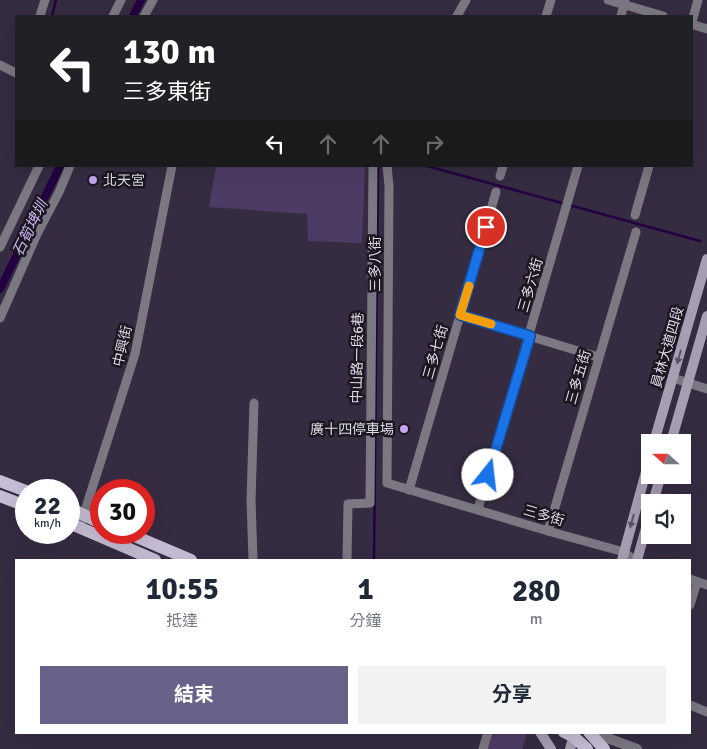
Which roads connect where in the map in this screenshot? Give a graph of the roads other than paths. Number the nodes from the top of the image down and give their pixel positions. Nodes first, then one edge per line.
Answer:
1 (45, 0) edge
2 (121, 0) edge
3 (153, 0) edge
4 (466, 0) edge
5 (551, 0) edge
6 (608, 0) edge
7 (698, 0) edge
8 (625, 3) edge
9 (40, 15) edge
10 (114, 15) edge
11 (145, 15) edge
12 (458, 15) edge
13 (546, 15) edge
14 (621, 15) edge
15 (660, 15) edge
16 (693, 18) edge
17 (693, 26) edge
18 (707, 29) edge
19 (0, 65) edge
20 (15, 72) edge
21 (39, 167) edge
22 (70, 167) edge
23 (172, 167) edge
24 (373, 167) edge
25 (387, 167) edge
26 (503, 167) edge
27 (578, 167) edge
28 (649, 167) edge
29 (500, 176) dead end
30 (496, 192) dead end
31 (635, 214) dead end
32 (636, 232) dead end
33 (0, 247) edge
34 (707, 259) edge
35 (460, 315) junction
36 (707, 316) edge
37 (0, 318) edge
38 (530, 336) junction
39 (598, 357) junction
40 (673, 378) junction
41 (688, 384) junction
42 (707, 389) edge
43 (254, 403) dead end
44 (656, 434) edge
45 (673, 434) edge
46 (0, 482) edge
47 (387, 483) joint
48 (643, 484) edge
49 (15, 487) edge
50 (409, 490) junction
51 (0, 496) edge
52 (15, 502) edge
53 (478, 510) junction
54 (80, 513) edge
55 (80, 523) edge
56 (548, 531) junction
57 (641, 542) edge
58 (153, 544) edge
59 (623, 556) edge
60 (154, 559) edge
61 (189, 559) edge
62 (253, 559) edge
63 (347, 559) edge
64 (635, 559) edge
65 (693, 580) edge
66 (707, 585) edge
67 (691, 597) edge
68 (691, 705) edge
69 (707, 712) edge
70 (487, 734) edge
71 (541, 734) edge
72 (589, 734) edge
73 (591, 734) edge
74 (595, 734) edge
75 (571, 738) edge
76 (588, 748) edge
77 (483, 749) edge
78 (551, 749) edge
79 (604, 749) edge
80 (637, 749) edge

1 - 9 street
2 - 10 street
3 - 11 street
4 - 12 street
5 - 13 street
6 - 8 street
7 - 16 street
8 - 14 street
8 - 15 street
17 - 18 street
19 - 20 street
21 - 33 street
22 - 37 street
23 - 54 street, 中興街
24 - 63 street, 中山路一段6巷
25 - 47 street, 三多八街
26 - 29 street
27 - 38 street, 三多六街
28 - 31 street
30 - 35 street, 三多七街
32 - 39 street, 三多五街
34 -> 40 main road, 員林大道四段
35 - 38 street
35 - 50 street, 三多七街
36 - 41 main road
38 - 39 street
38 - 53 street, 三多六街
39 - 56 street, 三多五街
40 - 41 street
40 - 44 main road, 員林大道四段
41 - 42 street
41 - 45 main road
43 - 62 street
46 - 49 main road
47 - 50 street, 三多街
48 -> 59 main road
50 - 53 street, 三多街
51 - 52 main road
53 - 56 street, 三多街
55 - 60 main road
56 - 59 street, 三多街
57 - 64 main road
58 - 61 main road
65 - 66 street
65 - 67 street
68 - 69 street
70 - 77 street
71 - 78 main road
72 - 76 main road
73 - 79 main road
74 - 80 street
75 - 76 main road

